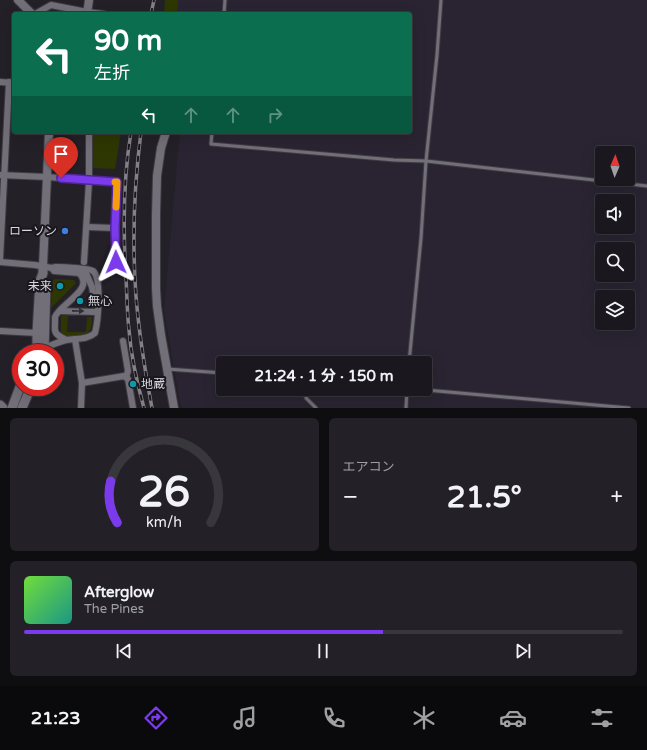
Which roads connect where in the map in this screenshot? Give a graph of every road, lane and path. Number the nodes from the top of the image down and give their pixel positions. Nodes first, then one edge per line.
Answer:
1 (18, 0) edge
2 (89, 0) edge
3 (225, 0) edge
4 (441, 0) edge
5 (51, 2) edge
6 (31, 12) edge
7 (36, 12) edge
8 (84, 12) edge
9 (87, 12) edge
10 (224, 12) edge
11 (0, 82) edge
12 (11, 82) edge
13 (49, 134) edge
14 (89, 134) edge
15 (165, 134) edge
16 (212, 134) edge
17 (426, 161) junction
18 (2, 176) edge
19 (47, 177) junction
20 (89, 181) junction
21 (647, 186) edge
22 (87, 227) junction
23 (115, 228) junction
24 (0, 259) edge
25 (0, 262) edge
26 (84, 262) dead end
27 (116, 262) dead end
28 (42, 268) junction
29 (80, 269) junction
30 (60, 311) junction
31 (96, 312) junction
32 (97, 320) junction
33 (0, 331) edge
34 (37, 334) junction
35 (66, 340) junction
36 (75, 340) junction
37 (123, 341) dead end
38 (37, 344) edge
39 (44, 344) edge
40 (57, 344) edge
41 (410, 356) edge
42 (166, 369) junction
43 (216, 373) edge
44 (126, 377) junction
45 (82, 383) junction
46 (432, 391) edge
47 (16, 396) edge
48 (27, 396) edge
49 (306, 396) edge
50 (407, 396) edge
51 (0, 405) edge
52 (3, 408) edge
53 (12, 408) edge
54 (22, 408) edge
55 (81, 408) edge
56 (133, 408) edge
57 (174, 408) edge
58 (316, 408) edge
59 (406, 408) edge
60 (629, 408) edge

1 - 6 street
2 - 9 street
3 - 10 lane
4 - 17 lane
5 - 7 street
5 - 8 street
11 - 12 street
12 - 18 street
13 - 19 street
14 - 20 street
15 - 42 street
16 - 17 lane
17 - 21 lane
17 - 41 lane
18 - 19 street
18 - 24 street
19 - 20 street
19 - 28 street
20 - 22 street
20 - 23 street
22 - 23 street
22 - 26 street
23 - 27 street
25 - 28 street
28 - 29 street
28 - 30 street
28 - 34 main road
28 - 39 main road
29 - 31 street
29 - 32 street
30 -> 31 street
30 - 35 street
31 - 32 street
32 - 36 street
33 - 34 street
34 - 38 main road
35 - 36 street
35 - 40 street
36 - 45 street
37 - 44 street
42 - 43 lane
42 - 57 street
44 - 45 street
44 - 56 street
45 - 55 street
46 - 60 lane
47 - 53 main road
48 - 54 main road
49 - 58 lane
50 - 59 lane
51 - 52 main road

